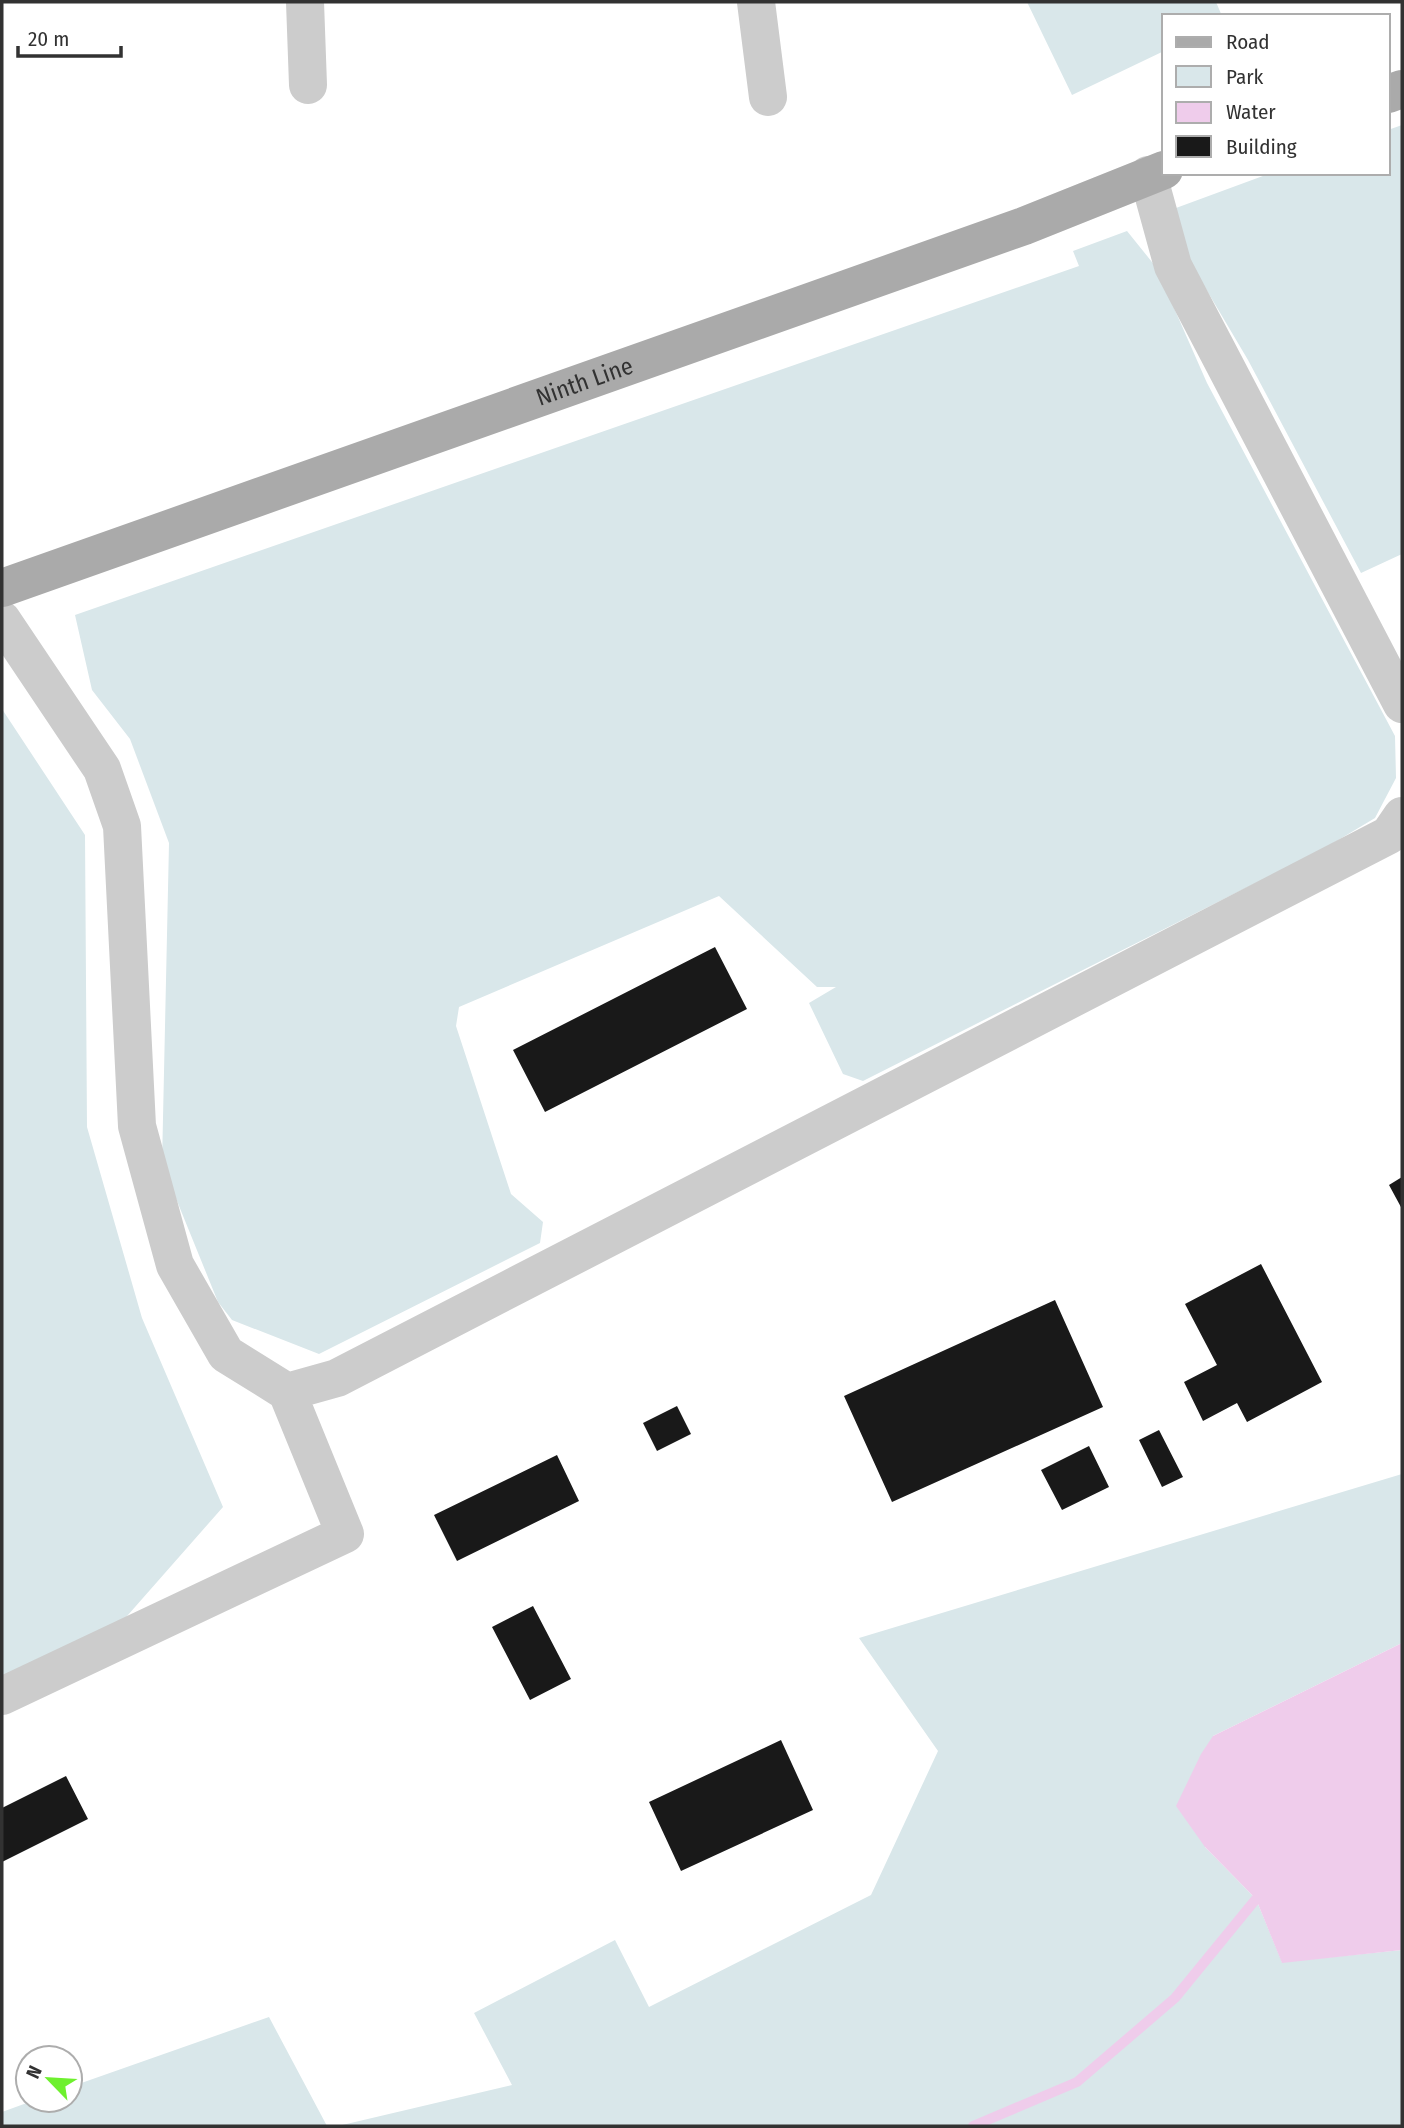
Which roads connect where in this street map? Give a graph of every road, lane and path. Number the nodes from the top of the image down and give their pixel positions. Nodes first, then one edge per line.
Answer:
1 (305, 2) edge
2 (756, 2) edge
3 (308, 85) dead end
4 (768, 97) dead end
5 (1156, 172) edge
6 (2, 588) edge
7 (2, 620) edge
8 (1402, 704) edge
9 (1402, 816) edge
10 (287, 1392) junction
11 (2, 1696) edge

1 - 3 street
2 - 4 street
5 - 6 main road, Ninth Line
5 - 8 street
7 - 10 street
9 - 10 street
10 - 11 street

